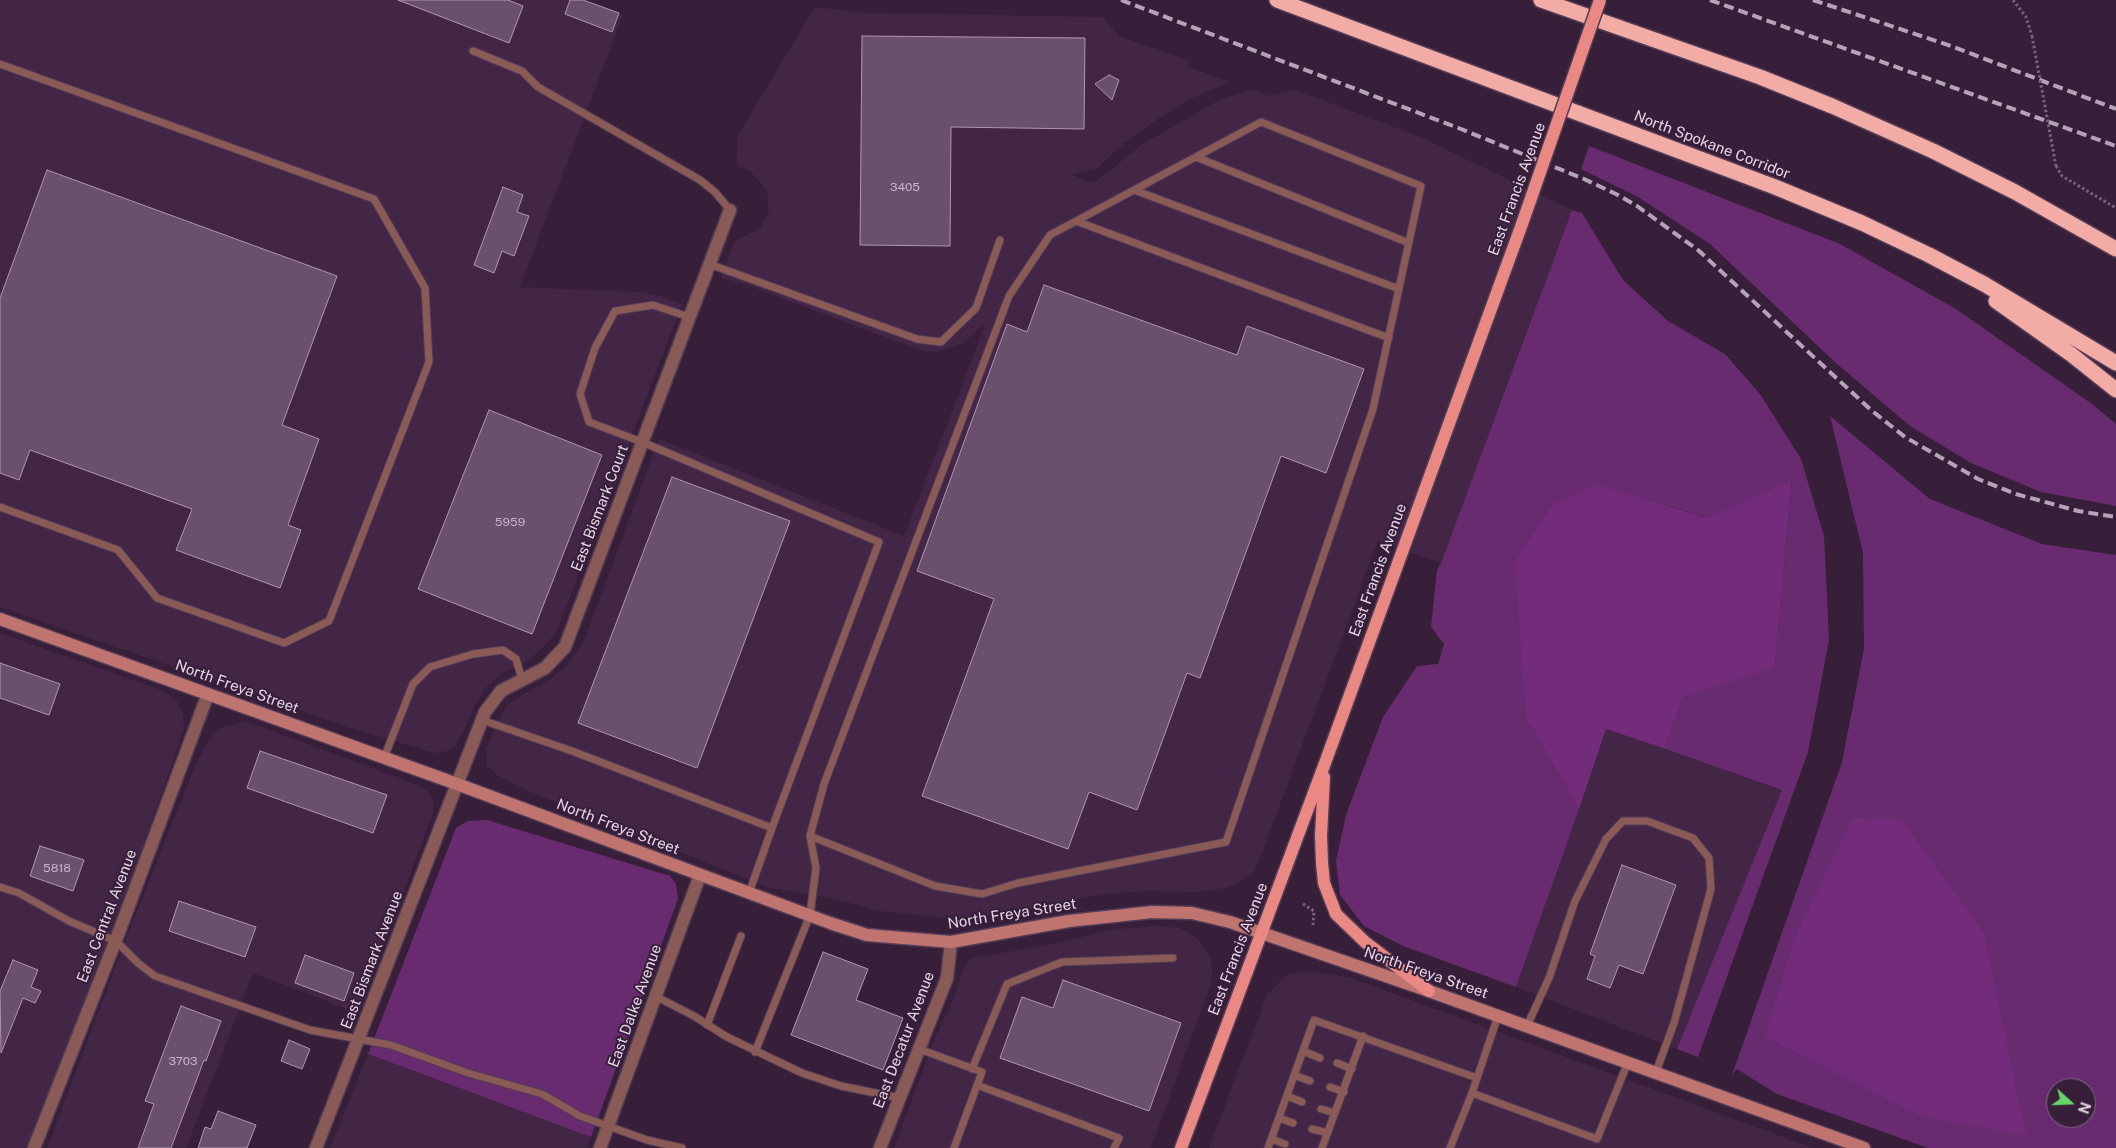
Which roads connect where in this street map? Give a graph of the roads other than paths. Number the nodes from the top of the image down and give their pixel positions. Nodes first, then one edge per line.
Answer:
1 (1278, 0) edge
2 (1541, 0) edge
3 (1600, 0) edge
4 (473, 51) dead end
5 (0, 64) edge
6 (1196, 157) junction
7 (1134, 190) junction
8 (730, 210) joint
9 (1076, 221) junction
10 (1000, 240) dead end
11 (1409, 243) junction
12 (2116, 249) edge
13 (1929, 255) junction
14 (709, 264) junction
15 (1400, 289) junction
16 (690, 317) junction
17 (1389, 338) junction
18 (2116, 363) edge
19 (2116, 390) edge
20 (642, 442) junction
21 (0, 508) edge
22 (0, 619) edge
23 (522, 679) junction
24 (208, 694) junction
25 (482, 720) junction
26 (384, 758) junction
27 (1325, 763) junction
28 (457, 784) junction
29 (772, 828) junction
30 (810, 836) junction
31 (700, 875) junction
32 (0, 887) edge
33 (749, 894) junction
34 (810, 916) junction
35 (1262, 933) junction
36 (741, 936) dead end
37 (116, 941) junction
38 (951, 942) junction
39 (1173, 958) dead end
40 (1429, 991) junction
41 (655, 996) junction
42 (1498, 1016) junction
43 (707, 1025) junction
44 (1527, 1026) junction
45 (1364, 1036) junction
46 (359, 1038) junction
47 (919, 1049) junction
48 (1303, 1051) junction
49 (756, 1052) junction
50 (1320, 1058) dead end
51 (1628, 1062) junction
52 (1337, 1063) dead end
53 (972, 1069) junction
54 (1352, 1069) junction
55 (1656, 1072) junction
56 (1294, 1075) junction
57 (1477, 1078) junction
58 (1310, 1081) dead end
59 (977, 1085) junction
60 (1330, 1087) dead end
61 (1344, 1092) junction
62 (1472, 1093) junction
63 (1287, 1096) junction
64 (900, 1098) junction
65 (1302, 1102) dead end
66 (1321, 1109) dead end
67 (1336, 1113) junction
68 (1279, 1118) junction
69 (1293, 1123) dead end
70 (608, 1126) junction
71 (1312, 1129) dead end
72 (1328, 1134) junction
73 (1271, 1139) junction
74 (647, 1140) junction
75 (1286, 1144) dead end
76 (34, 1148) edge
77 (316, 1148) edge
78 (600, 1148) edge
79 (649, 1148) edge
80 (682, 1148) edge
81 (880, 1148) edge
82 (954, 1148) edge
83 (1114, 1148) edge
84 (1180, 1148) edge
85 (1268, 1148) edge
86 (1322, 1148) edge
87 (1450, 1148) edge
88 (1864, 1148) edge

1 - 13 highway, North Spokane Corridor
2 - 12 highway
3 - 27 main road, East Francis Avenue, bridge
4 - 8 lane
5 - 21 lane
6 - 7 lane
6 - 11 lane
6 - 11 lane
7 - 9 lane
7 - 15 lane
8 - 14 street, East Bismark Court
9 - 17 lane
9 - 30 lane
10 - 14 lane
11 - 15 lane
13 - 18 highway, North Spokane Corridor
13 - 19 highway
14 - 16 street, East Bismark Court
15 - 17 lane
16 - 20 street, East Bismark Court
16 - 20 lane
17 - 30 lane
20 - 23 street, East Bismark Court
20 - 29 lane
22 - 24 street, North Freya Street
23 - 25 street, East Bismark Court
23 - 26 lane
24 - 26 street, North Freya Street
24 - 37 street, East Central Avenue
25 - 28 street, East Bismark Court
25 - 29 lane
26 - 28 street, North Freya Street
27 - 35 main road, East Francis Avenue
27 - 40 main road
28 - 31 street, North Freya Street
28 - 46 street, East Bismark Avenue
29 - 33 lane
30 - 34 lane
31 - 33 street, North Freya Street
31 - 41 street, East Dalke Avenue
32 - 37 lane
33 - 34 street, North Freya Street
34 - 38 street, North Freya Street
34 - 49 lane
35 - 38 street, North Freya Street
35 - 40 street, North Freya Street
35 - 84 main road, East Francis Avenue
36 - 43 lane
37 - 46 lane
37 - 76 street, East Central Avenue
38 - 47 street, East Decatur Avenue
39 - 53 lane
40 - 42 street, North Freya Street
41 - 43 lane
41 - 70 street, East Dalke Avenue
42 - 44 street, North Freya Street
42 - 57 lane
43 - 49 lane
44 - 51 street, North Freya Street
44 - 55 lane
45 - 48 lane
45 - 54 lane
45 - 57 lane
46 - 70 lane
46 - 77 street, East Bismark Avenue
47 - 53 lane
47 - 64 street, East Decatur Avenue
48 - 50 lane
48 - 56 lane
49 - 64 lane
51 - 55 street, North Freya Street
51 - 62 lane
52 - 54 lane
53 - 59 lane
54 - 61 lane
55 - 88 street, North Freya Street
56 - 58 lane
56 - 63 lane
57 - 62 lane
59 - 82 lane
59 - 83 lane
60 - 61 lane
61 - 67 lane
62 - 87 lane
63 - 65 lane
63 - 68 lane
64 - 81 street, East Decatur Avenue
66 - 67 lane
67 - 72 lane
68 - 69 lane
68 - 73 lane
70 - 74 lane
70 - 78 street, East Dalke Avenue
71 - 72 lane
72 - 86 lane
73 - 75 lane
73 - 85 lane
74 - 79 lane
74 - 80 lane

